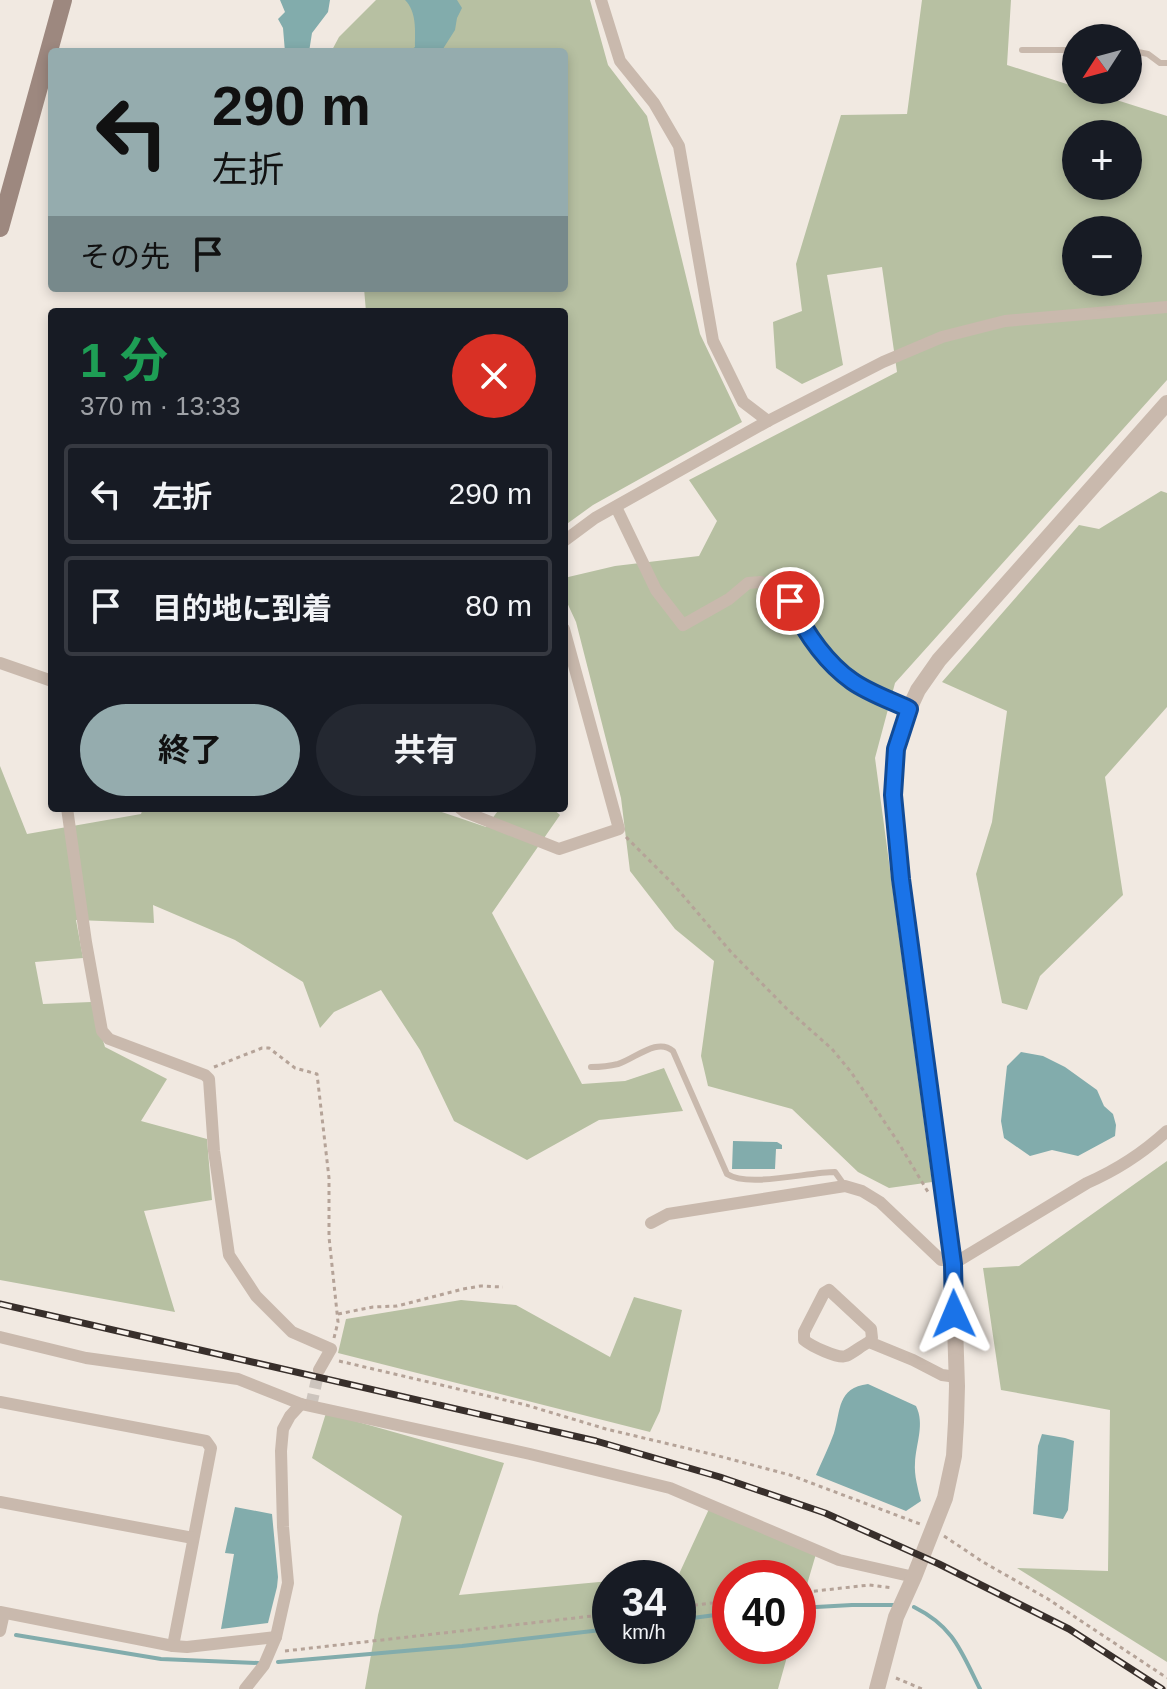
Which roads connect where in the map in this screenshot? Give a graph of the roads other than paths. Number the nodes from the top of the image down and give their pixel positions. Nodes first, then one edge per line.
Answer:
1 (63, 0) edge
2 (601, 0) edge
3 (50, 48) edge
4 (1022, 50) dead end
5 (1062, 50) edge
6 (1142, 53) edge
7 (48, 54) edge
8 (1167, 63) edge
9 (0, 228) edge
10 (1167, 307) edge
11 (1167, 403) edge
12 (768, 421) junction
13 (616, 507) junction
14 (568, 538) edge
15 (568, 644) edge
16 (0, 663) edge
17 (48, 680) edge
18 (909, 709) junction
19 (68, 812) edge
20 (465, 812) edge
21 (591, 1067) dead end
22 (1167, 1131) edge
23 (845, 1186) junction
24 (651, 1223) dead end
25 (952, 1262) junction
26 (0, 1337) edge
27 (869, 1342) junction
28 (319, 1370) tunnel mouth
29 (957, 1377) junction
30 (0, 1402) edge
31 (301, 1404) junction
32 (0, 1502) edge
33 (193, 1538) junction
34 (910, 1584) junction
35 (2, 1613) edge
36 (0, 1631) edge
37 (276, 1637) junction
38 (173, 1646) junction
39 (245, 1689) edge
40 (877, 1689) edge

1 - 3 main road
2 - 12 street
4 - 5 lane
6 - 8 lane
7 - 9 main road
10 - 12 street
11 - 18 street
12 - 13 street
13 - 14 street
13 - 18 street
15 - 20 street
16 - 17 street
18 - 25 street
19 - 28 street
21 - 23 lane
22 - 25 street
23 - 24 street
23 - 25 street
25 - 29 street
26 - 31 street
27 - 27 street
27 - 29 street
29 - 34 street
30 - 33 street
31 - 34 street
31 - 37 street
32 - 33 street
33 - 38 street
34 - 40 street
35 - 36 street
35 - 38 street
37 - 38 street
37 - 39 street

